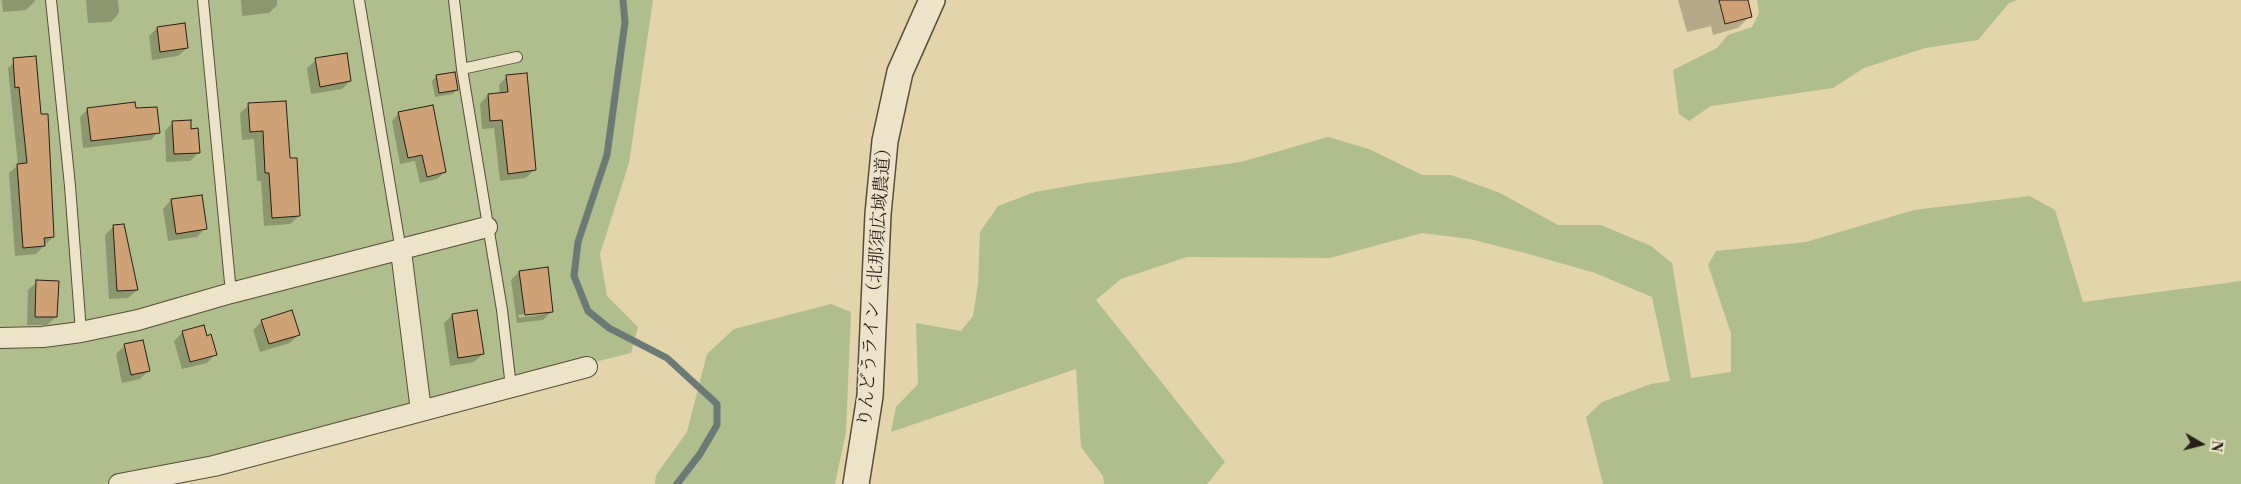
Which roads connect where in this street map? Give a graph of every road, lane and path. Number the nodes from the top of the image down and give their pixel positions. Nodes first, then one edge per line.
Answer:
1 (51, 0) edge
2 (202, 0) edge
3 (359, 0) edge
4 (454, 0) edge
5 (932, 0) edge
6 (516, 57) dead end
7 (462, 69) junction
8 (487, 227) junction
9 (401, 250) junction
10 (232, 293) junction
11 (81, 332) junction
12 (0, 338) edge
13 (587, 367) dead end
14 (511, 387) junction
15 (421, 410) junction
16 (861, 483) edge
17 (119, 484) edge

1 - 11 lane
2 - 10 lane
3 - 9 lane
4 - 7 lane
5 - 16 street, りんどうライン（北那須広域農道）
6 - 7 lane
7 - 8 lane
8 - 9 street
8 - 14 lane
9 - 10 street
9 - 15 street
10 - 11 street
11 - 12 street
13 - 14 street
14 - 15 street
15 - 17 street

